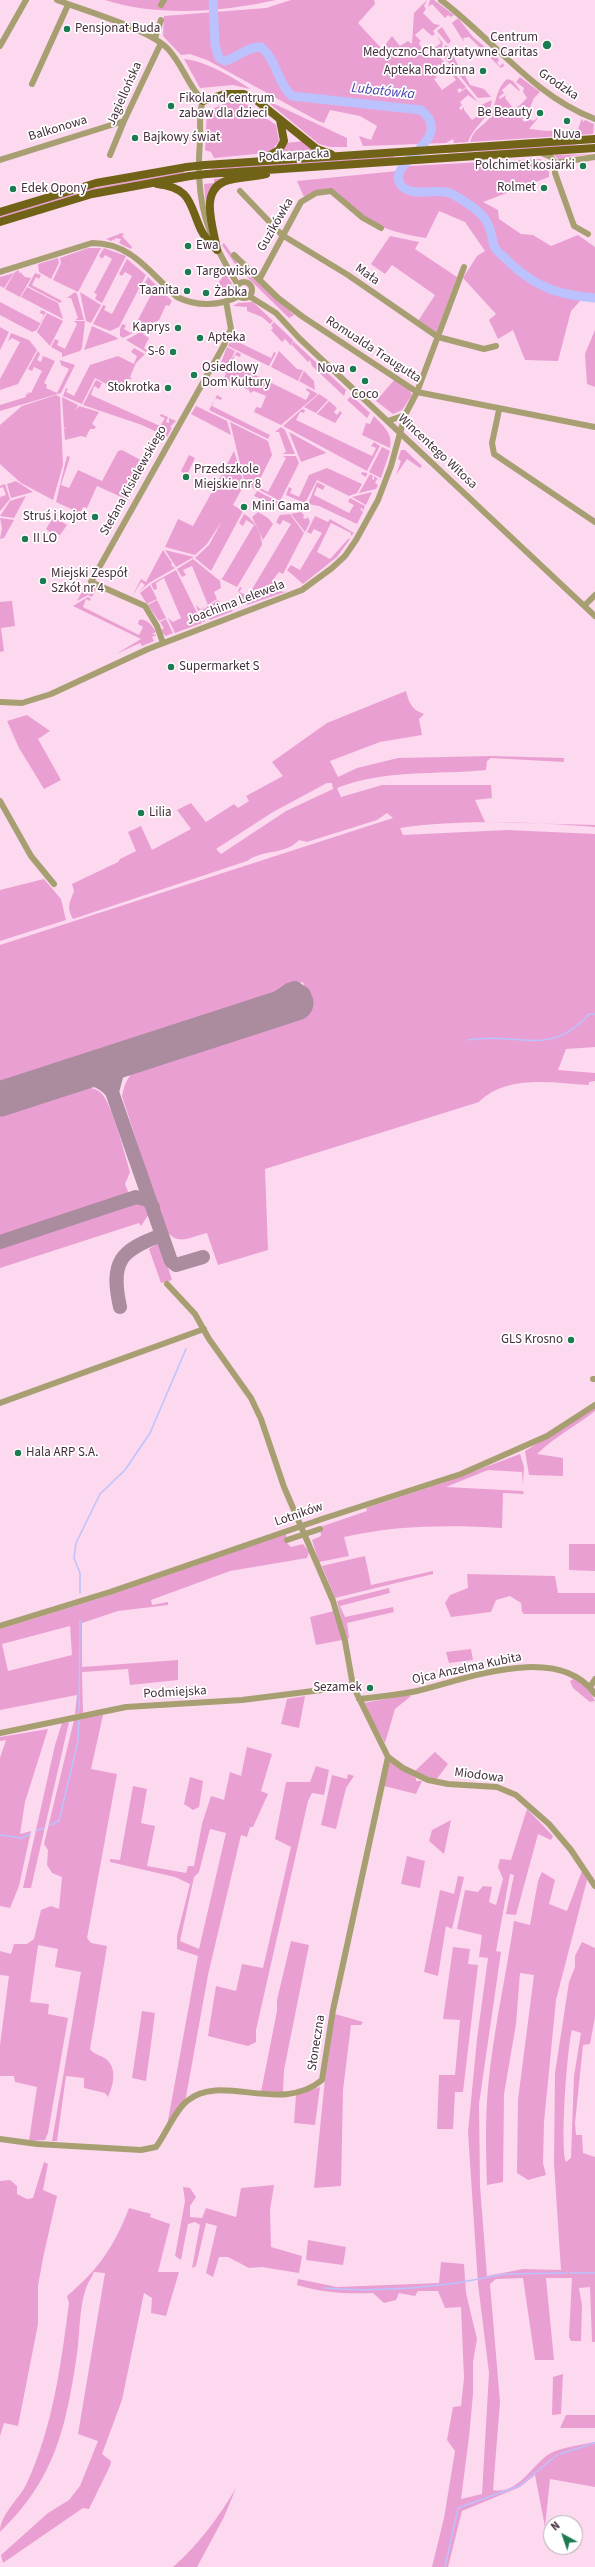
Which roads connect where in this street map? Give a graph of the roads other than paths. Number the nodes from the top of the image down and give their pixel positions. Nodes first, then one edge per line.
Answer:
1 (26, 0) edge
2 (56, 0) edge
3 (441, 0) edge
4 (68, 4) junction
5 (161, 20) dead end
6 (155, 38) junction
7 (161, 43) junction
8 (0, 46) edge
9 (32, 84) dead end
10 (203, 101) junction
11 (595, 119) edge
12 (280, 120) junction
13 (124, 121) junction
14 (595, 139) edge
15 (595, 148) edge
16 (538, 152) junction
17 (110, 155) dead end
18 (344, 155) junction
19 (595, 157) edge
20 (0, 160) edge
21 (257, 161) junction
22 (555, 163) junction
23 (282, 168) junction
24 (146, 183) junction
25 (240, 190) dead end
26 (0, 212) edge
27 (0, 222) edge
28 (381, 228) dead end
29 (588, 234) dead end
30 (282, 235) junction
31 (217, 250) junction
32 (234, 256) dead end
33 (464, 267) dead end
34 (0, 272) edge
35 (259, 280) junction
36 (239, 289) junction
37 (251, 293) junction
38 (226, 300) junction
39 (438, 337) junction
40 (496, 346) dead end
41 (417, 392) junction
42 (499, 410) junction
43 (405, 414) junction
44 (388, 420) junction
45 (595, 427) edge
46 (399, 432) junction
47 (595, 522) edge
48 (595, 595) edge
49 (584, 606) junction
50 (595, 616) edge
51 (163, 642) junction
52 (0, 702) edge
53 (0, 801) edge
54 (54, 884) dead end
55 (167, 1284) dead end
56 (204, 1329) junction
57 (0, 1403) edge
58 (595, 1405) edge
59 (300, 1526) junction
60 (320, 1529) dead end
61 (304, 1535) junction
62 (287, 1540) dead end
63 (0, 1626) edge
64 (595, 1679) edge
65 (354, 1686) junction
66 (590, 1687) junction
67 (595, 1694) edge
68 (359, 1699) junction
69 (0, 1733) edge
70 (388, 1757) junction
71 (595, 1886) edge
72 (0, 2139) edge

1 - 8 street
2 - 4 street
3 - 11 street, Grodzka
4 - 6 street
4 - 9 street
5 - 6 street
6 - 7 street
7 - 10 street
7 - 13 street, Jagiellońska
10 - 12 main road
10 - 31 street
12 - 18 main road
12 - 21 main road
13 - 17 street, Jagiellońska
13 - 20 street, Balkonowa
14 - 18 main road, Podkarpacka
15 - 16 main road, Podkarpacka
16 - 22 street
16 - 23 main road, Podkarpacka
18 - 21 main road, Podkarpacka
19 - 22 street
21 - 26 main road, Podkarpacka, bridge
22 - 29 street
23 - 24 main road, Podkarpacka, bridge
23 - 31 main road
24 - 27 main road, Podkarpacka
24 - 31 main road
25 - 30 street, Mała
28 - 30 street, Guzikówka
30 - 35 street, Guzikówka
30 - 39 street, Mała
31 - 36 street
32 - 35 street, Romualda Traugutta
33 - 39 street
34 - 38 street
35 - 41 street, Romualda Traugutta
36 - 37 street
36 - 37 street
36 - 38 street
37 - 44 street, Wincentego Witosa
38 - 51 street, Stefana Kisielewskiego
39 - 40 street, Mała
39 - 41 street
41 - 42 street, Romualda Traugutta
41 - 43 street
42 - 45 street, Romualda Traugutta
42 - 47 street
43 - 44 street
43 - 46 street
44 - 46 street, Wincentego Witosa
46 - 49 street, Wincentego Witosa
46 - 51 street, Joachima Lelewela
48 - 49 street
49 - 50 street, Wincentego Witosa
51 - 52 street, Joachima Lelewela
53 - 54 street
55 - 56 street, Miodowa
56 - 57 street
56 - 59 street, Miodowa
58 - 59 street, Lotników
59 - 61 street, Miodowa
59 - 63 street, Lotników
60 - 61 street
61 - 62 street
61 - 65 street, Miodowa
64 - 66 street
65 - 68 street, Miodowa
65 - 69 street, Podmiejska
66 - 67 street, Ojca Anzelma Kubita
66 - 68 street, Ojca Anzelma Kubita
68 - 70 street, Miodowa
70 - 71 street, Miodowa
70 - 72 street, Słoneczna

